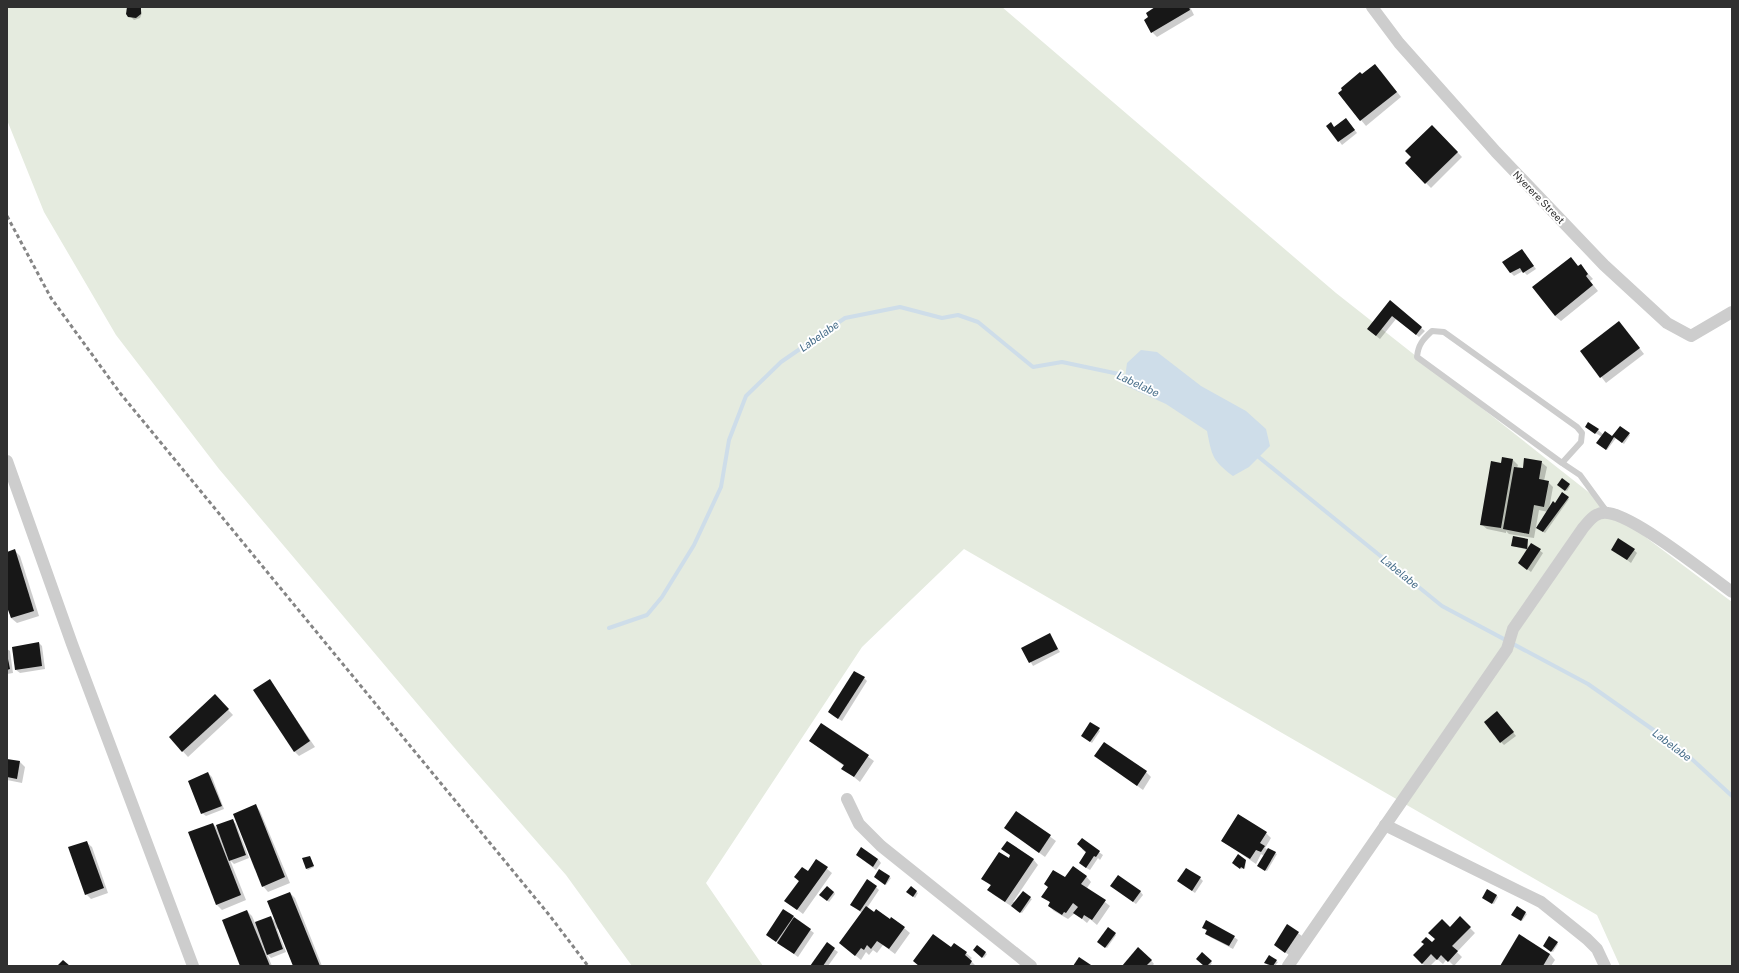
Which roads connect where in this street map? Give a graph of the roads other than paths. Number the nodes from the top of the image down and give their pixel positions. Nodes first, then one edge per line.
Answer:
1 (1372, 7) edge
2 (1732, 312) edge
3 (7, 460) edge
4 (1562, 463) junction
5 (1607, 512) junction
6 (1732, 592) edge
7 (846, 799) dead end
8 (1385, 825) junction
9 (193, 966) edge
10 (1031, 966) edge
11 (1288, 966) edge
12 (1605, 966) edge

1 - 2 street, Nyerere Street
3 - 9 street
4 - 4 lane
4 - 5 lane
5 - 6 street
5 - 8 street
7 - 10 street
8 - 11 street
8 - 12 street

